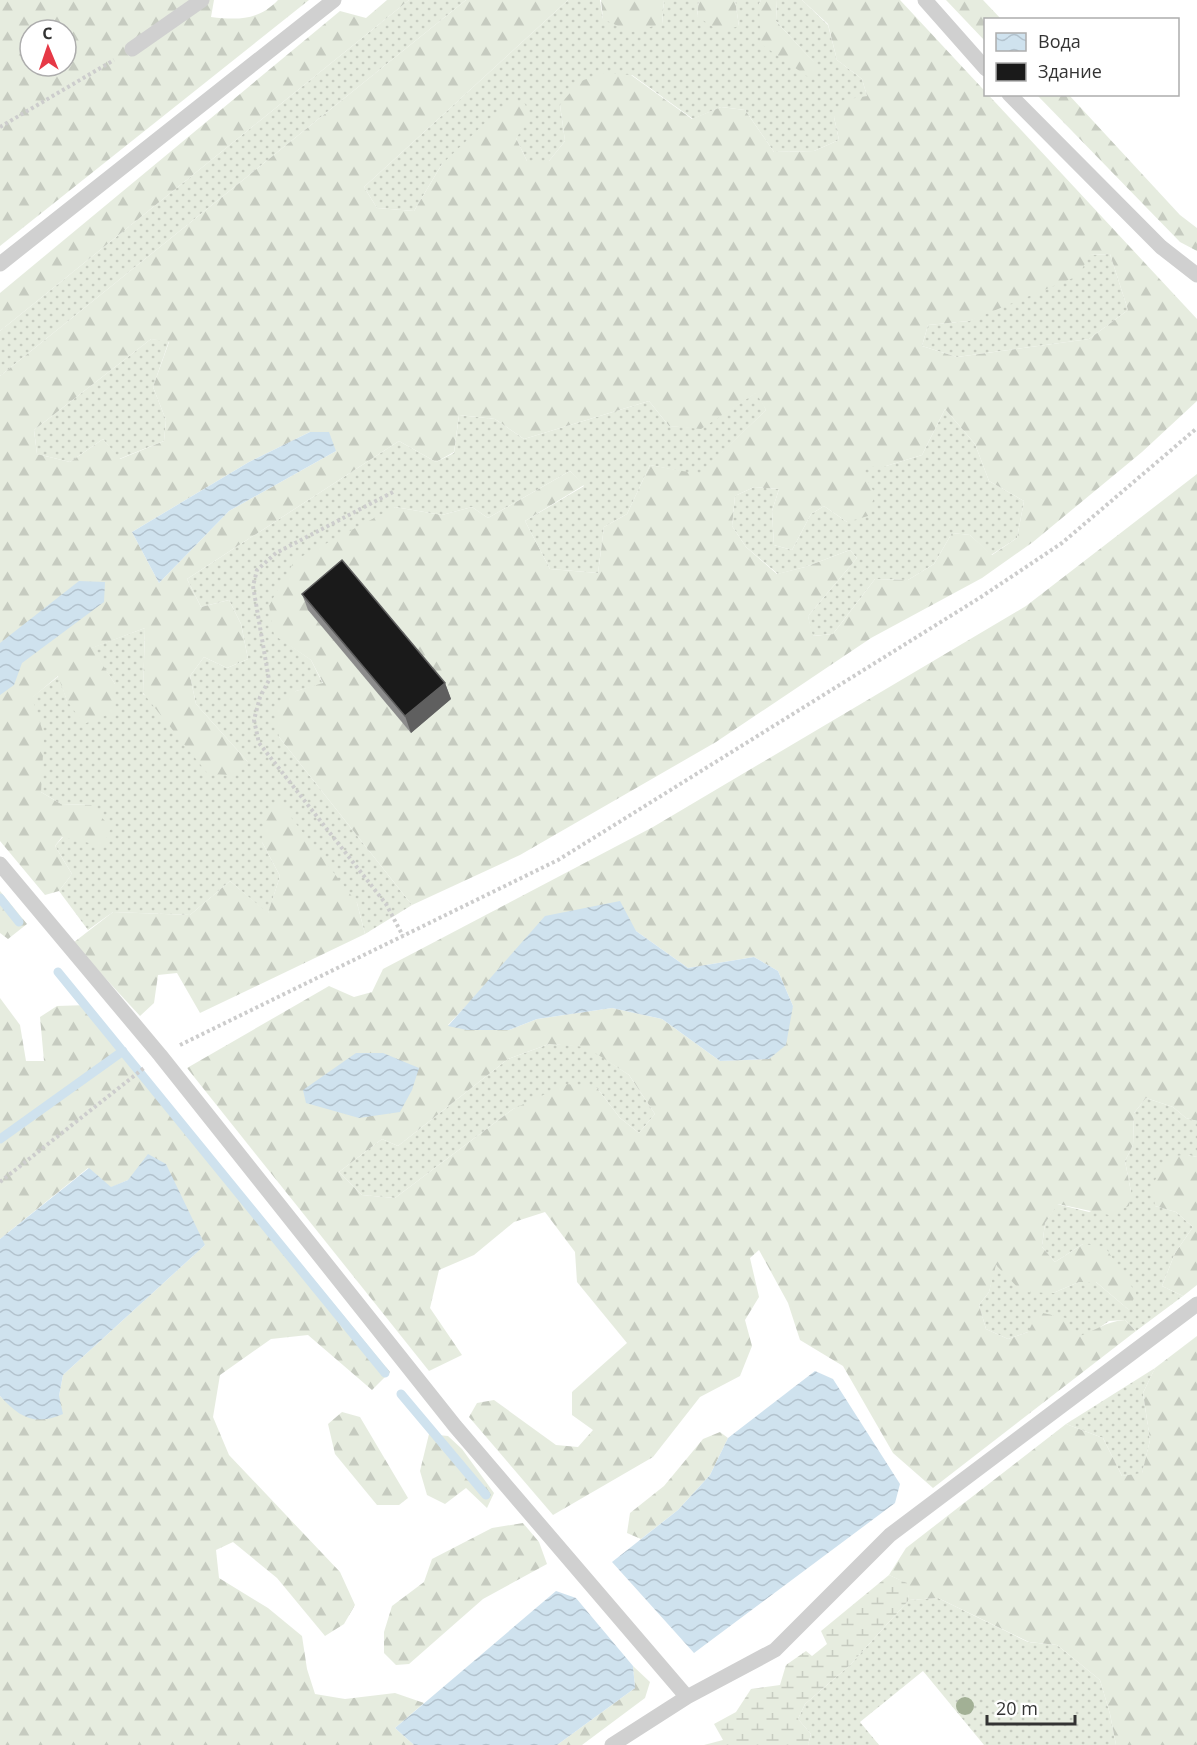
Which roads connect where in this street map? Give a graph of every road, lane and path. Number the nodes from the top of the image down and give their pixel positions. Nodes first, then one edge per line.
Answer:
1 (202, 0) edge
2 (334, 0) edge
3 (925, 0) edge
4 (132, 49) joint
5 (984, 67) edge
6 (1011, 96) edge
7 (0, 127) edge
8 (0, 264) edge
9 (1197, 275) edge
10 (1197, 428) edge
11 (393, 492) dead end
12 (0, 864) edge
13 (403, 936) junction
14 (160, 1055) junction
15 (0, 1182) edge
16 (1197, 1304) edge
17 (687, 1697) junction
18 (612, 1745) edge

1 - 4 lane
2 - 8 lane
3 - 5 lane
4 - 7 path
6 - 9 lane
10 - 13 path
11 - 13 path
12 - 14 lane
13 - 14 path
14 - 15 path
14 - 17 lane
16 - 17 lane
17 - 18 lane

